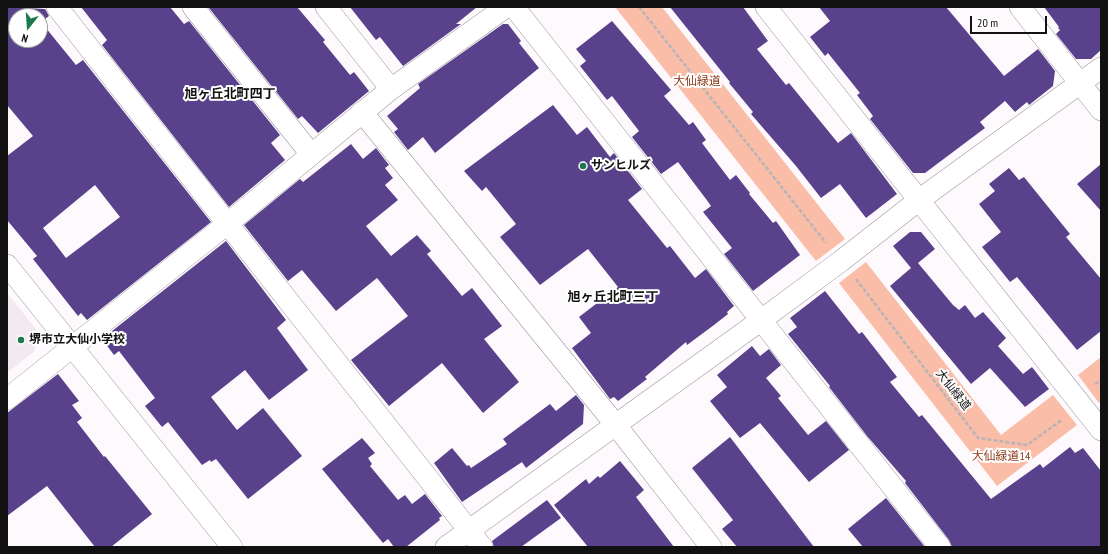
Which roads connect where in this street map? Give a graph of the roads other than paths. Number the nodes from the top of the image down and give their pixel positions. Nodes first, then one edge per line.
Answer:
1 (57, 7) edge
2 (193, 7) edge
3 (326, 7) edge
4 (506, 7) edge
5 (514, 7) edge
6 (766, 7) edge
7 (1020, 7) edge
8 (1101, 68) edge
9 (1080, 83) junction
10 (391, 88) junction
11 (1101, 110) edge
12 (362, 112) junction
13 (311, 154) junction
14 (919, 200) junction
15 (227, 224) junction
16 (7, 265) edge
17 (760, 321) junction
18 (72, 348) junction
19 (7, 399) edge
20 (615, 424) junction
21 (1101, 430) edge
22 (468, 530) junction
23 (232, 547) edge
24 (446, 547) edge
25 (482, 547) edge
26 (711, 547) edge
27 (940, 547) edge

1 - 15 street
2 - 13 street
3 - 10 street
4 - 10 street
5 - 17 street
6 - 14 street
7 - 9 street
8 - 9 street
9 - 11 street
9 - 14 street
10 - 12 street
12 - 13 street
12 - 20 street
13 - 15 street
14 - 17 street
14 - 21 street
15 - 18 street
15 - 22 street
16 - 18 street
17 - 20 street
17 - 27 street
18 - 19 street
18 - 23 street
20 - 22 street
20 - 26 street
22 - 24 street
22 - 25 street

